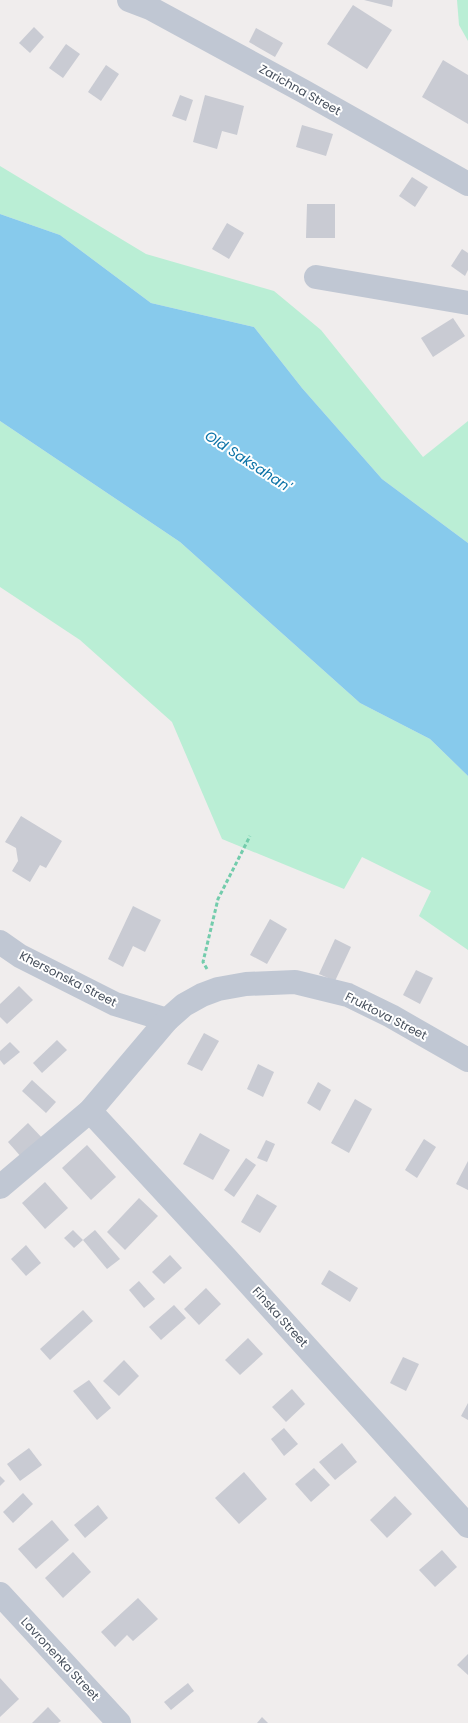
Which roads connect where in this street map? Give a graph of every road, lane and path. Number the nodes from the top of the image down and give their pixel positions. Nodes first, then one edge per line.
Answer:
1 (129, 0) edge
2 (468, 184) edge
3 (316, 277) dead end
4 (468, 303) edge
5 (250, 836) dead end
6 (0, 942) edge
7 (218, 989) junction
8 (176, 1013) junction
9 (468, 1060) edge
10 (90, 1111) junction
11 (0, 1187) edge
12 (468, 1526) edge
13 (0, 1594) edge
14 (119, 1723) edge

1 - 2 street, Zarichna Street
3 - 4 street
5 - 7 path
6 - 8 street, Khersonska Street
7 - 8 street, Fruktova Street
7 - 9 street, Fruktova Street
8 - 10 street
10 - 11 street
10 - 12 street, Finska Street
13 - 14 street, Lavronenka Street

